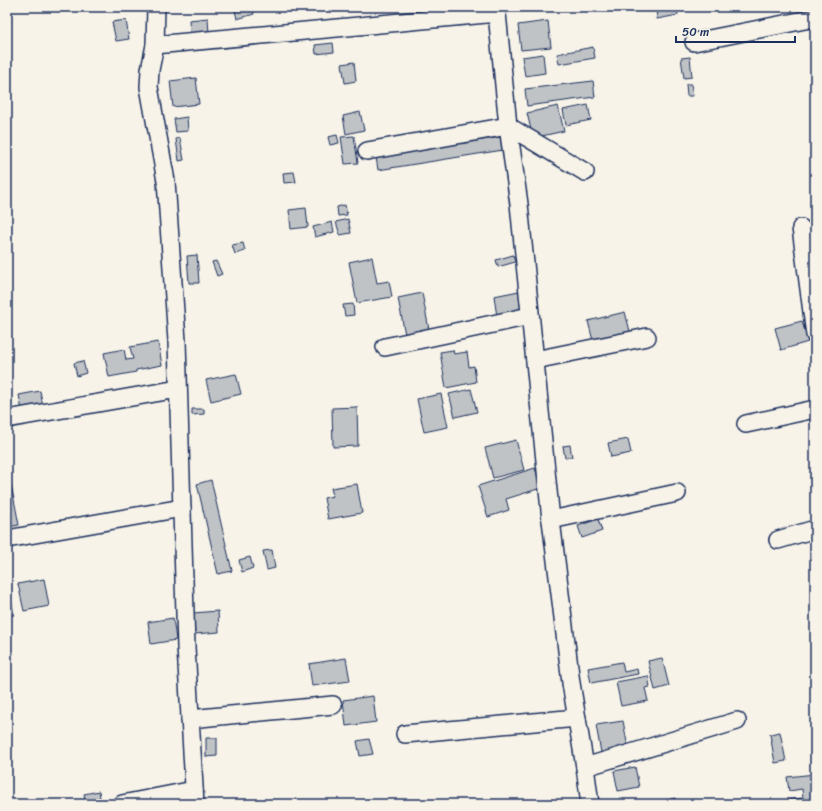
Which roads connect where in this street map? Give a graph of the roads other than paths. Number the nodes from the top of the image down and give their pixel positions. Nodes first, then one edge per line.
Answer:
1 (156, 7) edge
2 (497, 10) edge
3 (815, 18) edge
4 (694, 42) dead end
5 (155, 45) junction
6 (508, 126) junction
7 (367, 151) dead end
8 (585, 172) dead end
9 (801, 228) dead end
10 (530, 316) junction
11 (815, 335) edge
12 (647, 337) dead end
13 (385, 347) dead end
14 (535, 360) junction
15 (178, 389) junction
16 (815, 409) edge
17 (7, 419) edge
18 (746, 424) dead end
19 (677, 493) dead end
20 (182, 508) junction
21 (551, 520) junction
22 (815, 529) edge
23 (7, 540) edge
24 (778, 540) dead end
25 (333, 705) dead end
26 (577, 718) junction
27 (190, 720) junction
28 (737, 721) dead end
29 (406, 734) dead end
30 (585, 768) junction
31 (194, 797) edge
32 (122, 804) edge
33 (590, 804) edge

1 - 5 street
2 - 5 street
2 - 6 street
3 - 4 street
5 - 15 street
6 - 7 street
6 - 8 street
6 - 10 street
9 - 11 street
10 - 13 street
10 - 14 street
12 - 14 street
14 - 21 street
15 - 17 street
15 - 20 street
16 - 18 street
19 - 21 street
20 - 23 street
20 - 27 street
21 - 26 street
22 - 24 street
25 - 27 street
26 - 29 street
26 - 30 street
27 - 31 street
28 - 30 street
30 - 33 street
31 - 32 street

